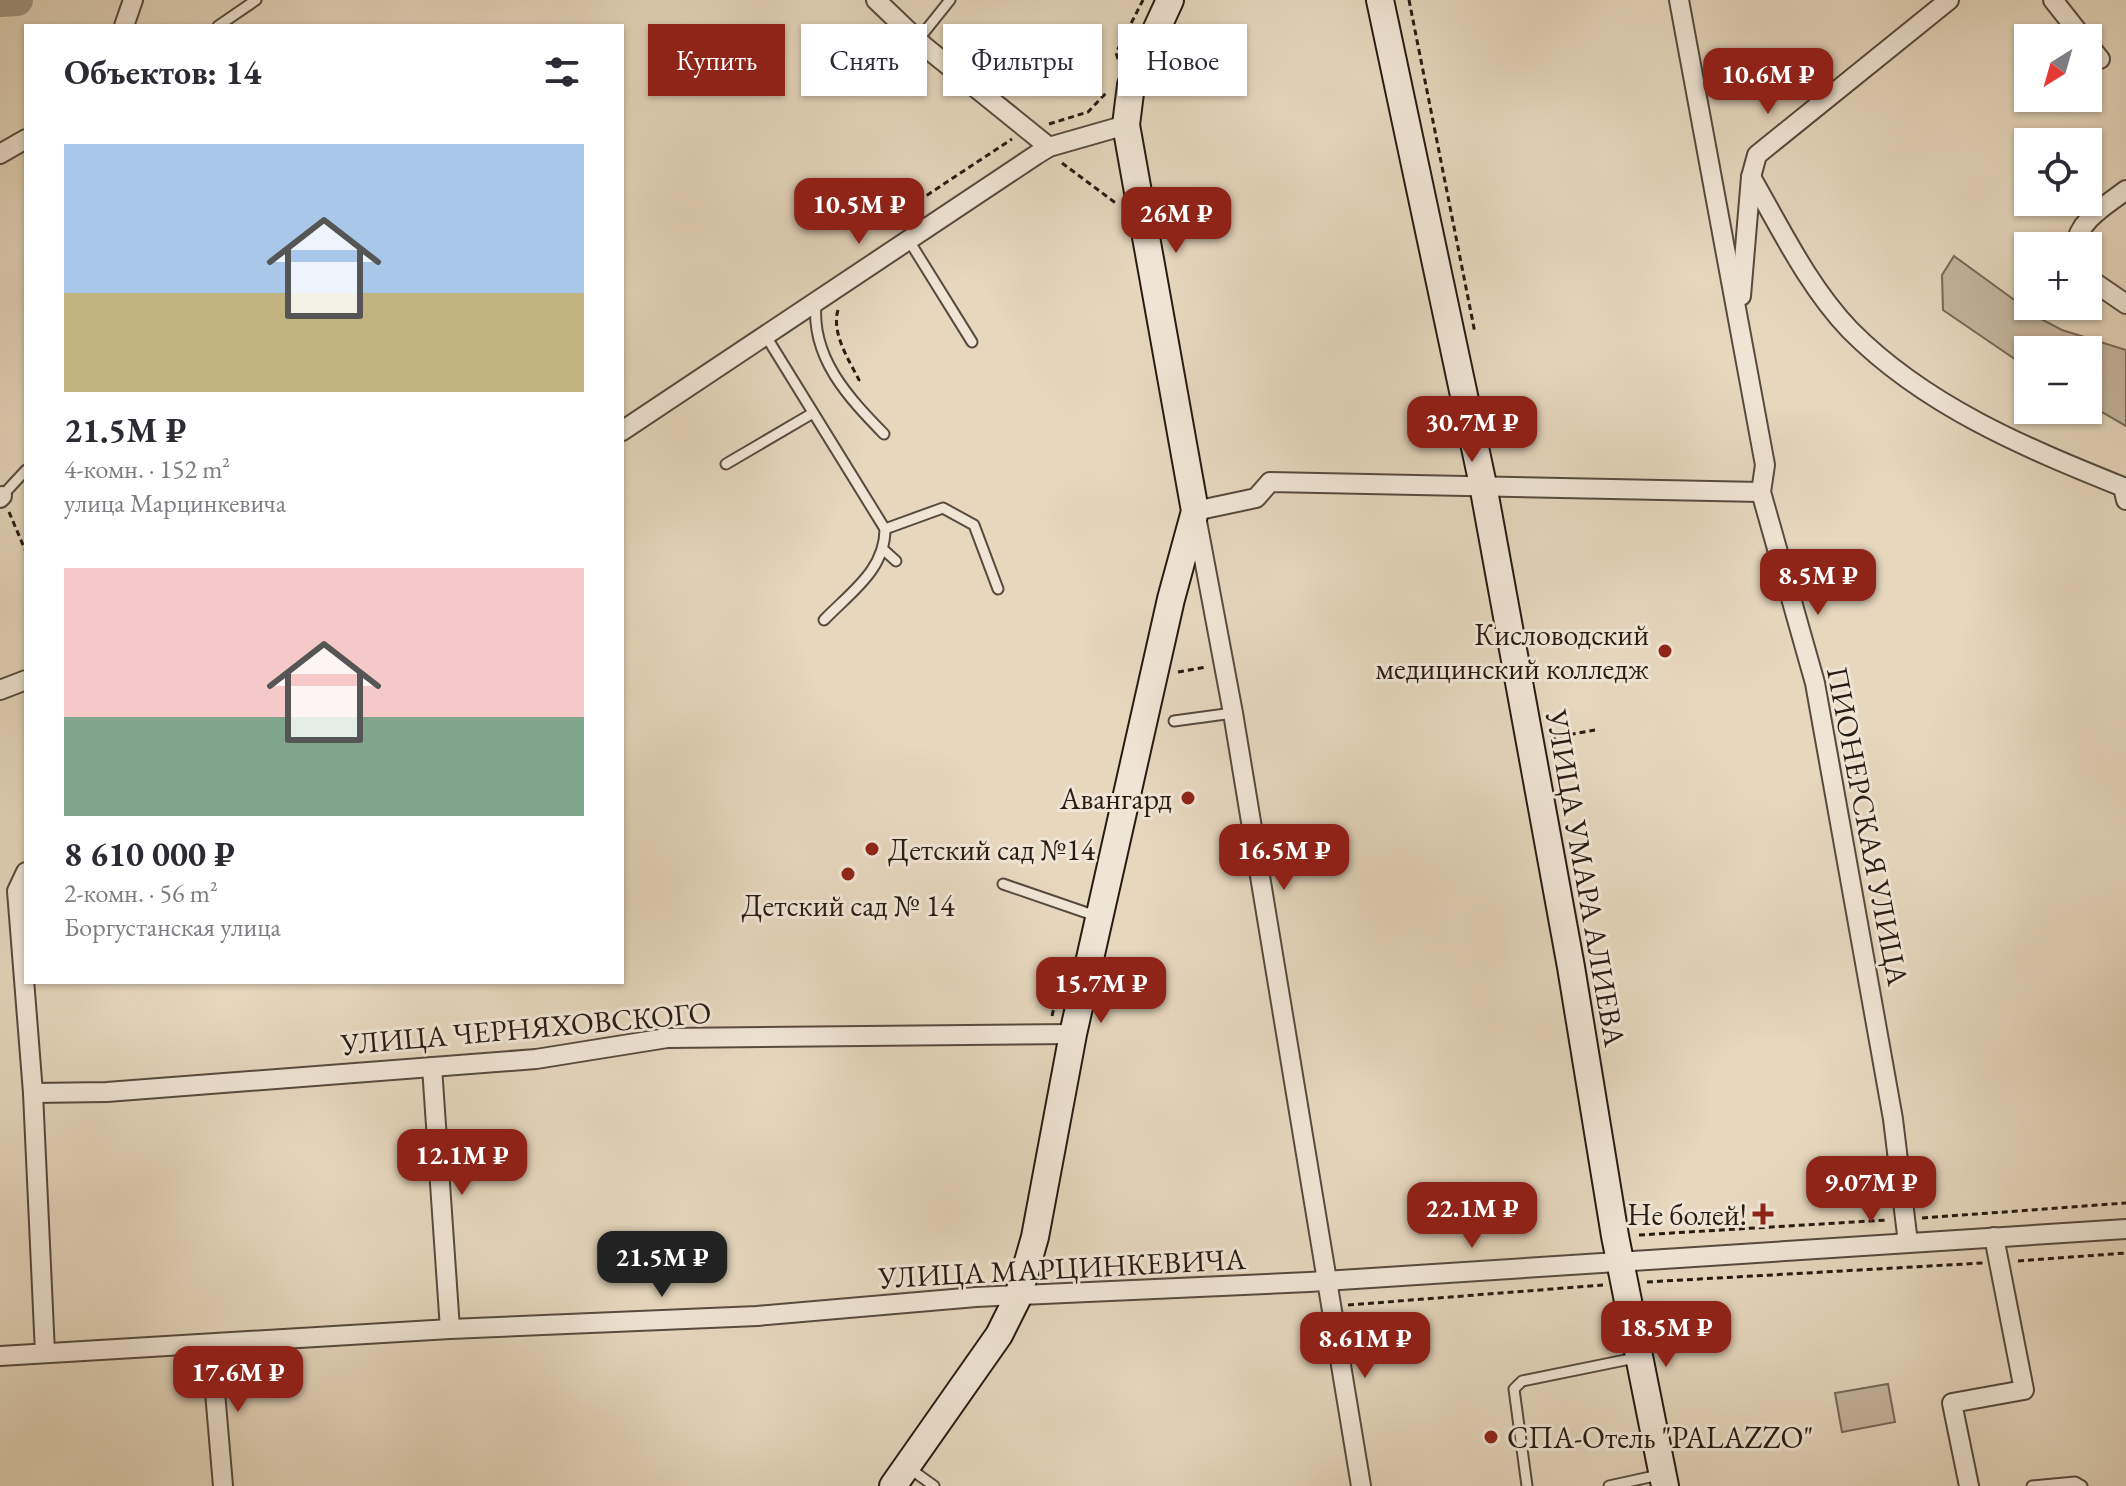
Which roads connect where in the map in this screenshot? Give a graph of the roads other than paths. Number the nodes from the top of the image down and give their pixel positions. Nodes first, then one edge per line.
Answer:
1 (133, 0) edge
2 (256, 0) edge
3 (876, 0) edge
4 (950, 0) edge
5 (1170, 0) edge
6 (1380, 0) edge
7 (1679, 0) edge
8 (1949, 0) edge
9 (2053, 0) edge
10 (125, 24) edge
11 (221, 24) edge
12 (897, 24) edge
13 (2072, 24) edge
14 (927, 34) edge
15 (927, 56) edge
16 (1126, 125) junction
17 (24, 140) edge
18 (1049, 147) junction
19 (0, 154) edge
20 (1751, 177) junction
21 (2126, 190) edge
22 (2080, 232) edge
23 (908, 239) junction
24 (2102, 288) edge
25 (816, 299) junction
26 (2126, 304) edge
27 (1739, 317) junction
28 (764, 333) junction
29 (972, 342) dead end
30 (813, 413) junction
31 (624, 430) edge
32 (884, 434) dead end
33 (726, 464) dead end
34 (24, 472) edge
35 (1483, 485) junction
36 (1761, 492) junction
37 (2125, 492) edge
38 (1, 497) edge
39 (1195, 511) junction
40 (885, 529) junction
41 (885, 551) junction
42 (896, 561) dead end
43 (998, 589) dead end
44 (824, 620) dead end
45 (24, 681) edge
46 (0, 690) edge
47 (1233, 713) junction
48 (1174, 721) dead end
49 (24, 876) edge
50 (1003, 884) dead end
51 (1099, 917) junction
52 (24, 979) edge
53 (24, 984) edge
54 (1073, 1034) junction
55 (432, 1067) junction
56 (33, 1093) junction
57 (2126, 1229) edge
58 (1994, 1237) junction
59 (1908, 1243) junction
60 (1619, 1260) junction
61 (1327, 1281) junction
62 (1018, 1297) junction
63 (450, 1329) junction
64 (211, 1345) junction
65 (45, 1353) junction
66 (0, 1356) edge
67 (1638, 1357) junction
68 (900, 1476) edge
69 (1664, 1480) edge
70 (223, 1486) edge
71 (934, 1486) edge
72 (1361, 1486) edge
73 (1527, 1486) edge
74 (1609, 1486) edge
75 (1969, 1486) edge
76 (2032, 1486) edge
77 (2082, 1486) edge

1 - 10 street
2 - 11 lane
3 - 12 street
4 - 14 lane
5 - 16 street
6 - 35 street, УЛИЦА УМАРА АЛИЕВА
7 - 27 street, ПИОНЕРСКАЯ УЛИЦА
8 - 20 street
9 - 13 street
15 - 18 street
16 - 18 street
16 - 39 street
17 - 19 street
18 - 23 street
20 - 27 street
20 - 37 street
21 - 22 street
23 - 25 street
23 - 29 lane
24 - 26 street
25 - 28 street
25 - 32 lane
27 - 36 street, ПИОНЕРСКАЯ УЛИЦА
28 - 30 lane
28 - 31 street
30 - 33 lane
30 - 40 lane
34 - 38 lane
35 - 36 street
35 - 39 street
35 - 60 street, УЛИЦА УМАРА АЛИЕВА
36 - 59 street, ПИОНЕРСКАЯ УЛИЦА
39 - 47 street
39 - 51 street
40 - 41 lane
40 - 43 lane
41 - 42 lane
41 - 44 lane
45 - 46 street
47 - 48 lane
47 - 61 street
49 - 52 street
50 - 51 lane
51 - 54 street
53 - 56 street
54 - 55 street, УЛИЦА ЧЕРНЯХОВСКОГО
54 - 62 street
55 - 56 street, УЛИЦА ЧЕРНЯХОВСКОГО
55 - 63 street
56 - 65 street
57 - 58 street, УЛИЦА МАРЦИНКЕВИЧА
58 - 59 street, УЛИЦА МАРЦИНКЕВИЧА
58 - 75 street
59 - 60 street, УЛИЦА МАРЦИНКЕВИЧА
60 - 61 street, УЛИЦА МАРЦИНКЕВИЧА
60 - 67 street, УЛИЦА УМАРА АЛИЕВА
61 - 62 street, УЛИЦА МАРЦИНКЕВИЧА
61 - 72 street
62 - 63 street, УЛИЦА МАРЦИНКЕВИЧА
62 - 68 street
63 - 64 street, УЛИЦА МАРЦИНКЕВИЧА
64 - 65 street, УЛИЦА МАРЦИНКЕВИЧА
64 - 70 street
65 - 66 street, УЛИЦА МАРЦИНКЕВИЧА
67 - 69 street, УЛИЦА УМАРА АЛИЕВА
67 - 73 lane
68 - 71 lane
69 - 74 lane
76 - 77 lane

